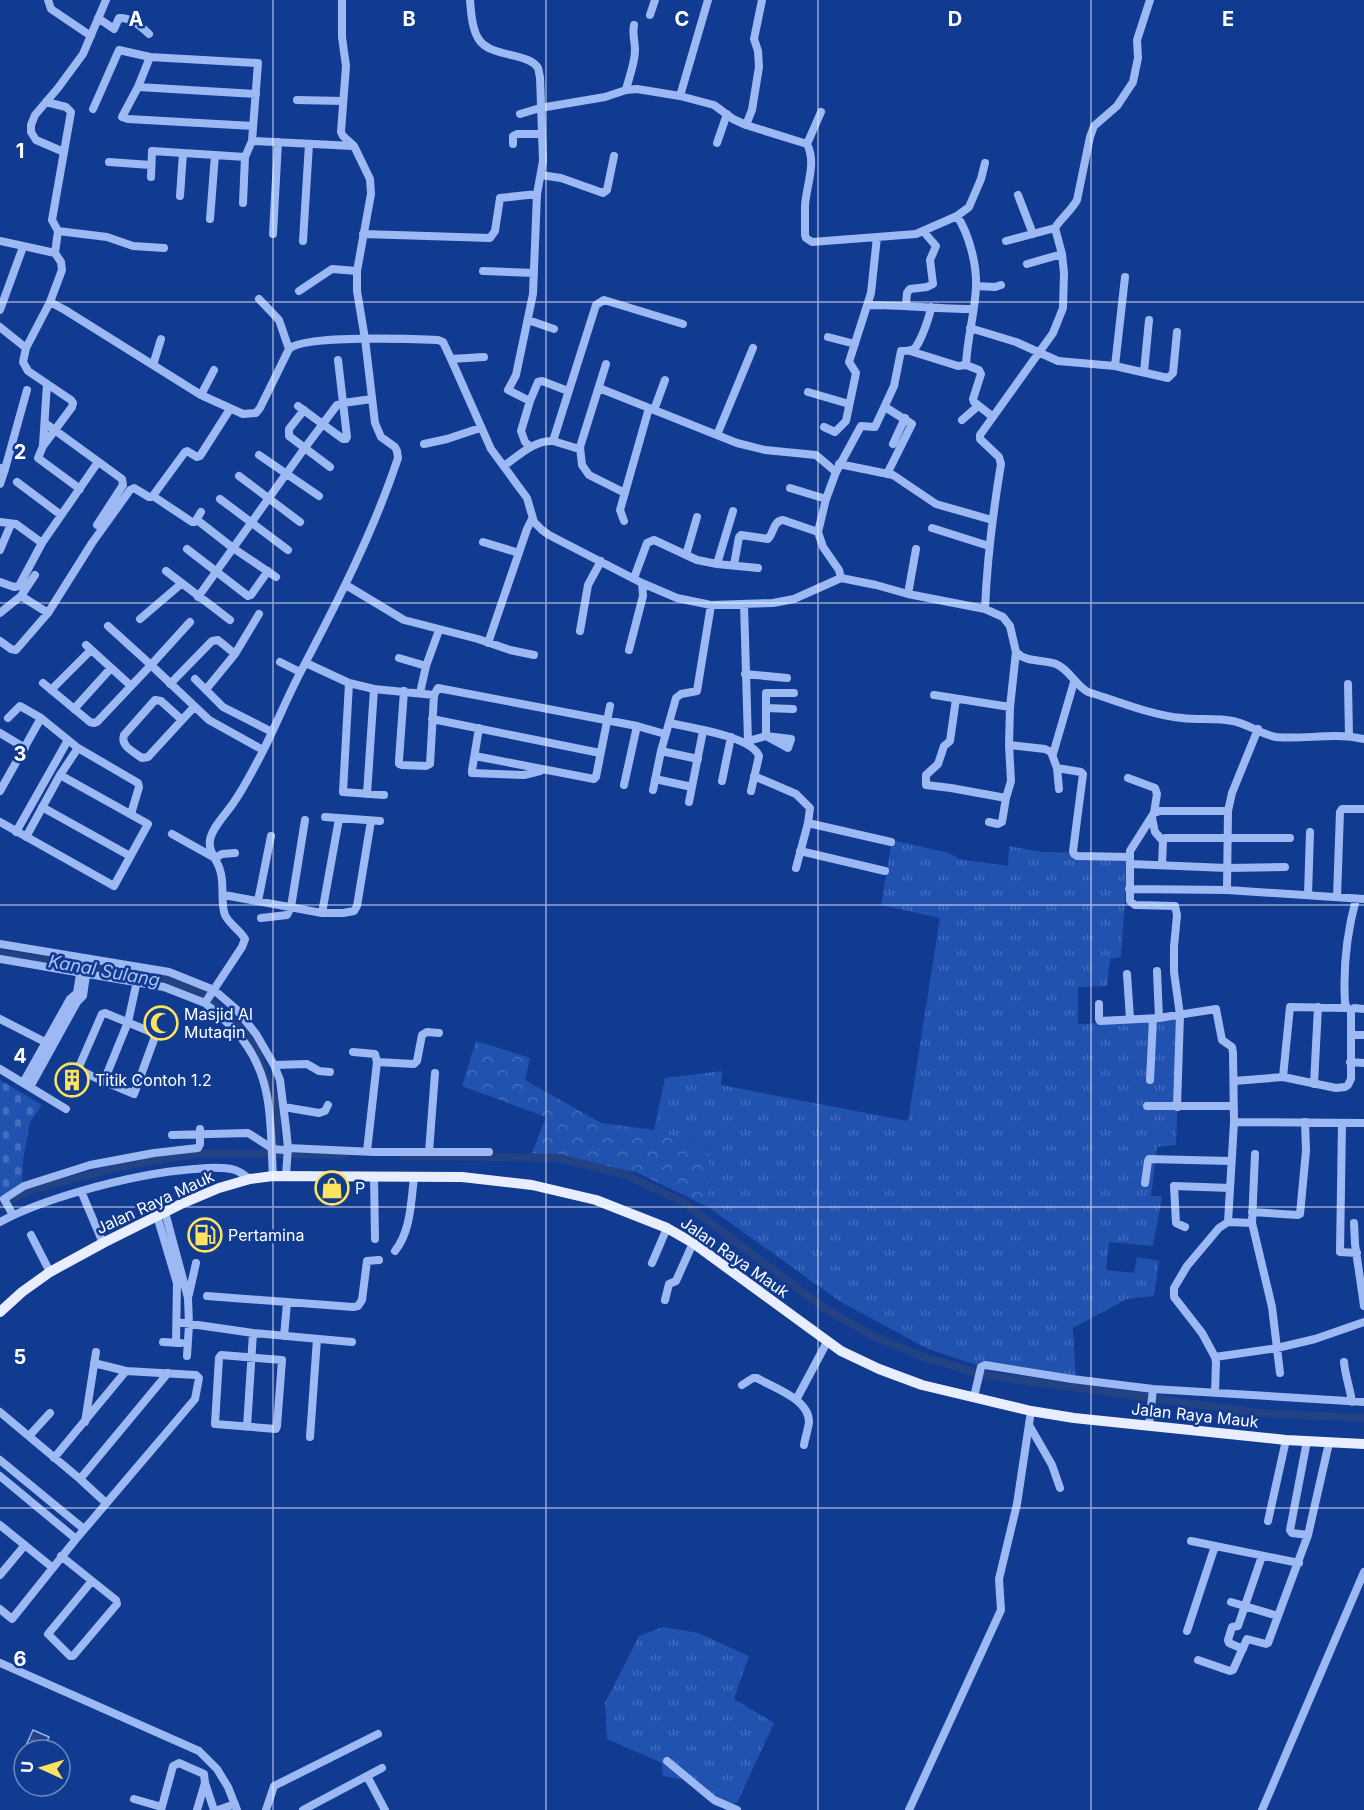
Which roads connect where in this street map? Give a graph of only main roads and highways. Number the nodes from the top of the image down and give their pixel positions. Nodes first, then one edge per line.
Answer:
1 (0, 1312) edge
2 (1364, 1444) edge

1 - 2 main road, Jalan Raya Mauk

